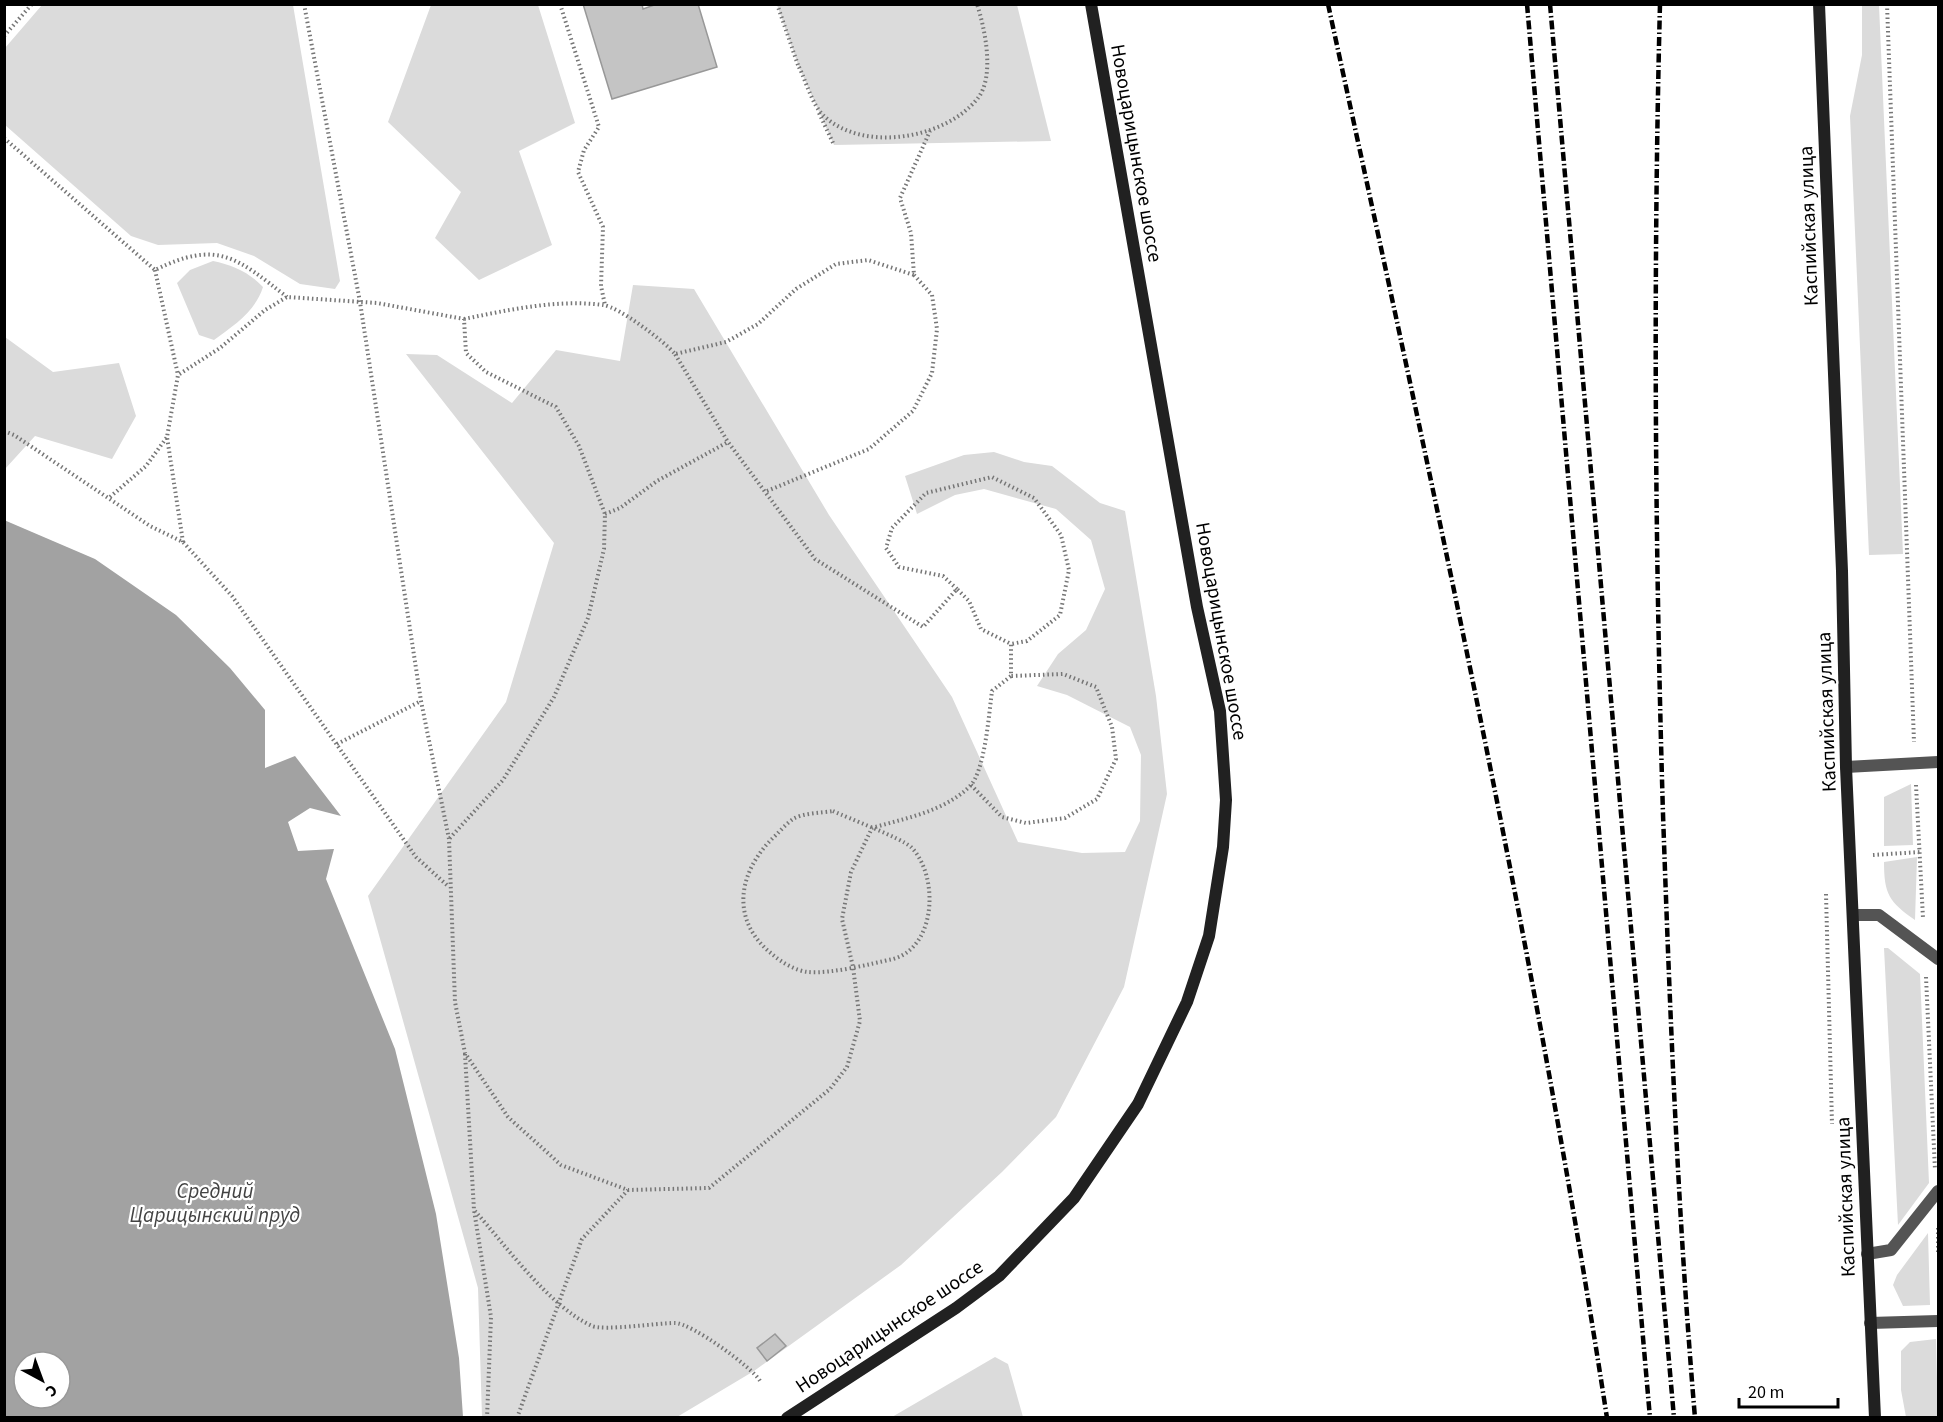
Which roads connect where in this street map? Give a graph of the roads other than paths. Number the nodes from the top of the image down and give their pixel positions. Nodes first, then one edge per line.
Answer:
1 (1091, 4) edge
2 (1819, 4) edge
3 (1938, 762) edge
4 (1846, 767) junction
5 (1853, 915) junction
6 (1938, 959) edge
7 (1937, 1192) edge
8 (1867, 1254) junction
9 (1938, 1321) edge
10 (1870, 1323) junction
11 (787, 1418) edge
12 (1875, 1418) edge

1 - 11 main road, Новоцарицынское шоссе
2 - 4 main road, Каспийская улица
3 - 4 lane
4 - 5 main road, Каспийская улица
5 - 6 lane
5 - 8 main road, Каспийская улица
7 - 8 lane
8 - 10 main road, Каспийская улица
9 - 10 lane
10 - 12 main road, Каспийская улица

